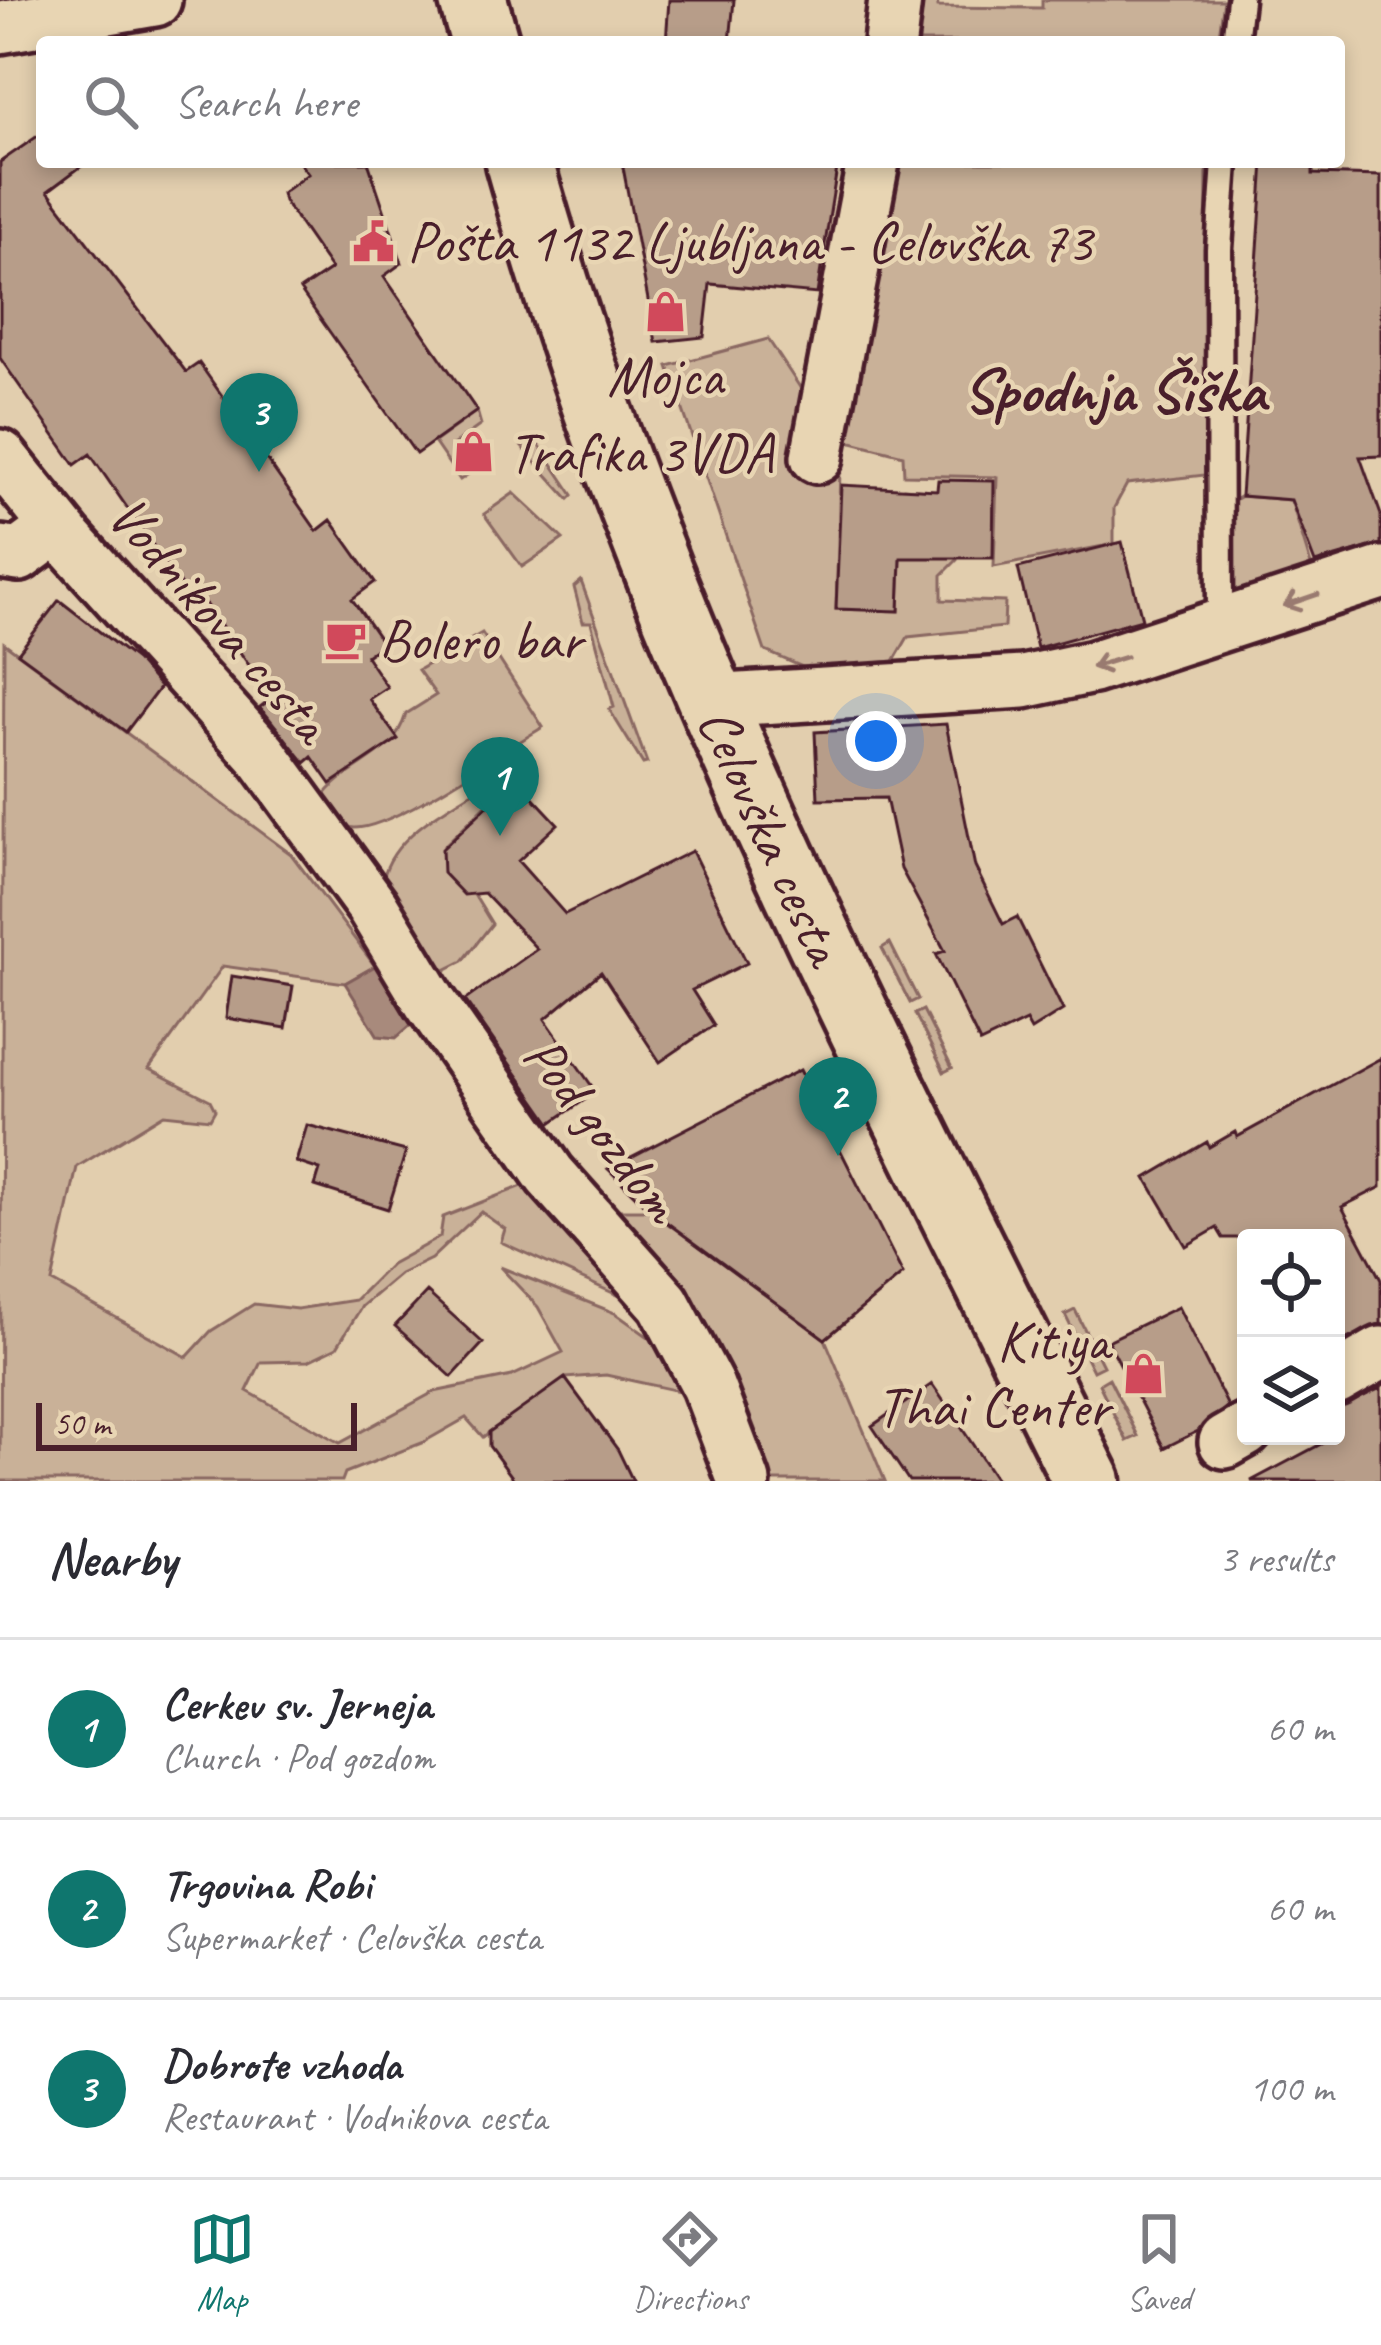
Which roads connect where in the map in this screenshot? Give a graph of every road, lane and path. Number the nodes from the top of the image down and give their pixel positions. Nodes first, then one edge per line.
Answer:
1 (155, 0) edge
2 (473, 0) edge
3 (896, 0) edge
4 (1240, 0) edge
5 (0, 27) edge
6 (483, 36) edge
7 (891, 36) edge
8 (1236, 36) edge
9 (521, 168) edge
10 (872, 168) edge
11 (1225, 168) edge
12 (0, 456) edge
13 (817, 457) dead end
14 (57, 527) junction
15 (0, 552) edge
16 (1381, 573) edge
17 (1220, 627) junction
18 (709, 701) junction
19 (341, 865) joint
20 (1381, 1353) edge
21 (1345, 1374) edge
22 (744, 1481) edge
23 (1087, 1481) edge

1 - 5 street
2 - 6 main road
3 - 7 street
4 - 8 lane
9 - 18 main road, Celovška cesta
10 - 13 street
11 - 17 lane
12 - 14 street, Vodnikova cesta
14 - 15 street
14 - 19 street, Vodnikova cesta
16 -> 17 street
17 -> 18 street
18 - 23 main road, Celovška cesta
19 - 22 street, Pod gozdom
20 - 21 street

